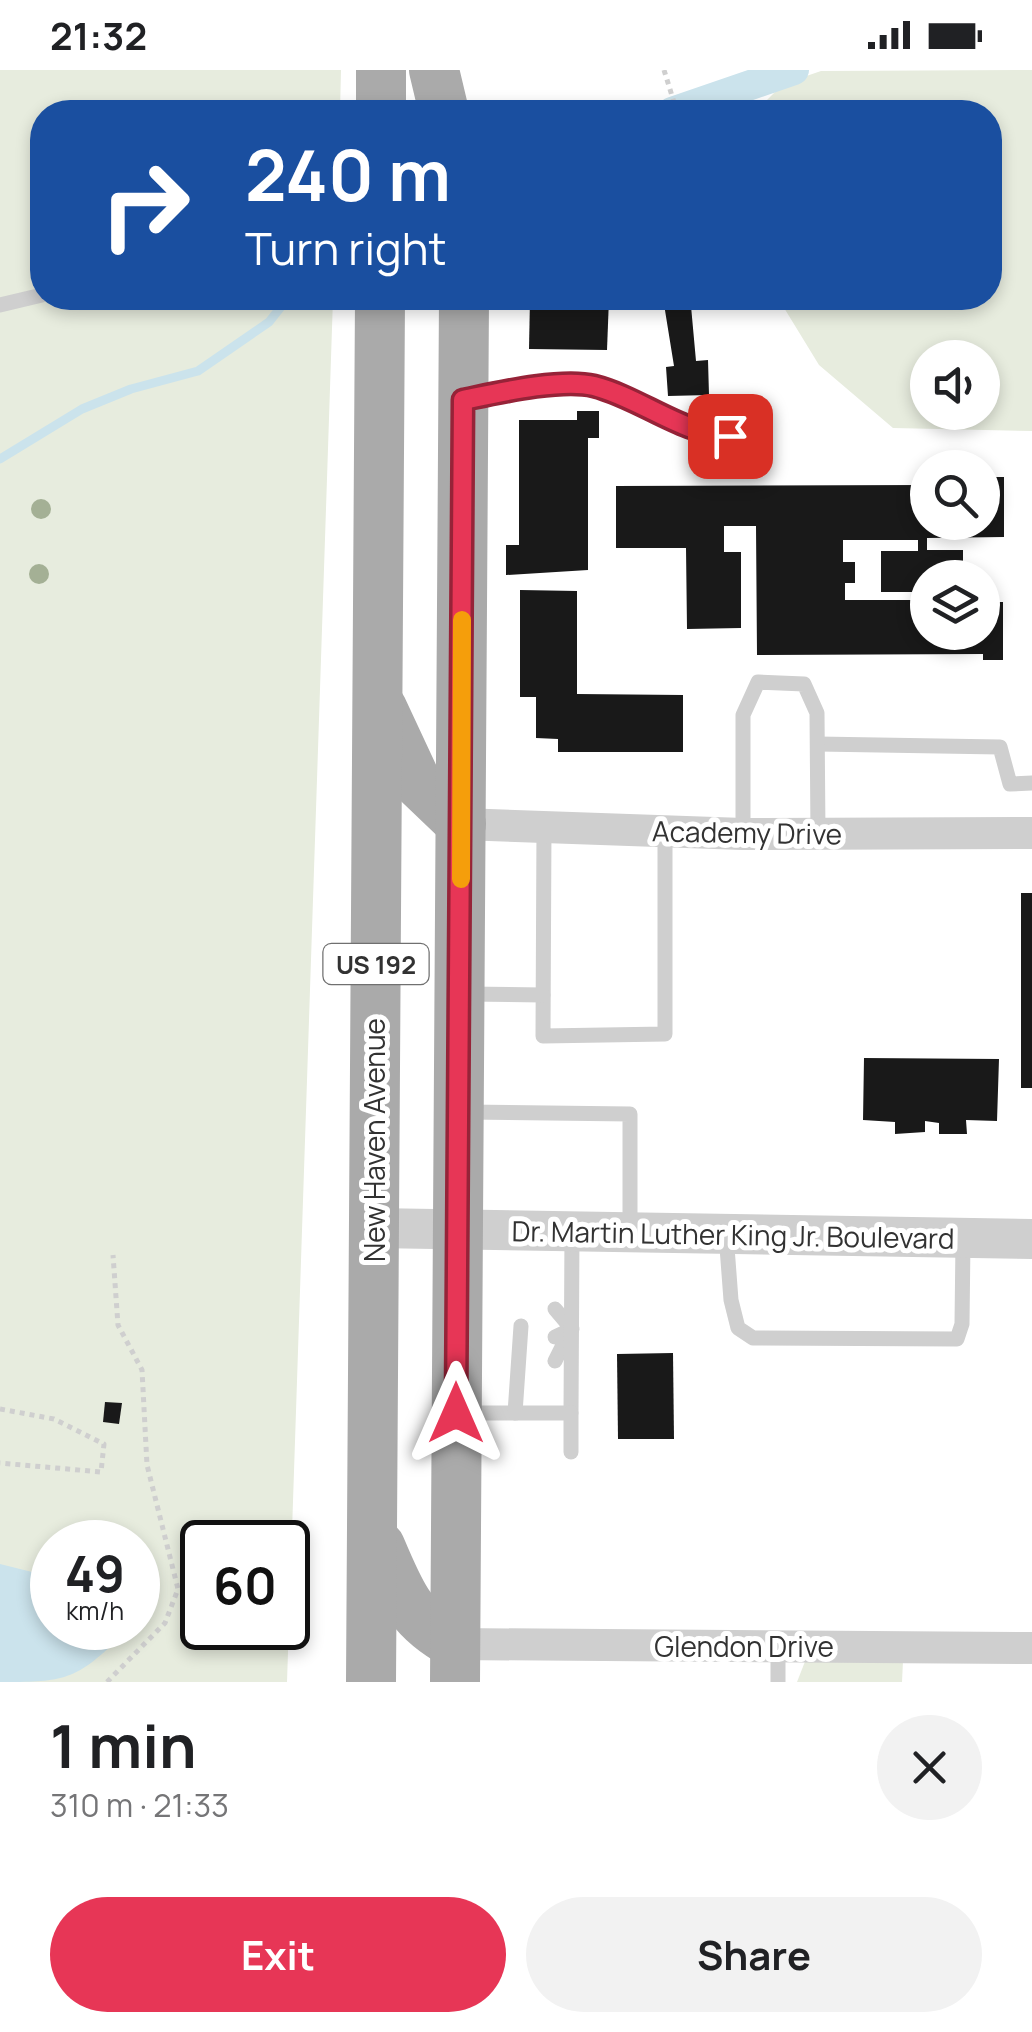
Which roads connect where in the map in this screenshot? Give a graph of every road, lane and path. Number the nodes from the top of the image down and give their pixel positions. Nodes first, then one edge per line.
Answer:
1 (381, 70) edge
2 (434, 70) edge
3 (464, 70) edge
4 (664, 70) edge
5 (381, 100) edge
6 (441, 100) edge
7 (464, 100) edge
8 (673, 100) edge
9 (30, 298) edge
10 (0, 305) edge
11 (380, 310) edge
12 (441, 310) edge
13 (464, 310) edge
14 (463, 400) junction
15 (730, 436) dead end
16 (463, 453) junction
17 (377, 700) junction
18 (818, 744) junction
19 (1032, 784) edge
20 (461, 824) junction
21 (544, 826) junction
22 (664, 831) junction
23 (1032, 833) edge
24 (743, 834) junction
25 (818, 834) junction
26 (460, 994) junction
27 (543, 995) junction
28 (458, 1112) junction
29 (374, 1228) junction
30 (458, 1230) junction
31 (572, 1232) junction
32 (630, 1232) junction
33 (726, 1234) junction
34 (963, 1238) junction
35 (1032, 1240) edge
36 (113, 1255) dead end
37 (555, 1309) dead end
38 (521, 1326) dead end
39 (572, 1329) junction
40 (555, 1336) dead end
41 (555, 1361) dead end
42 (0, 1409) edge
43 (456, 1413) junction
44 (515, 1413) junction
45 (571, 1413) junction
46 (571, 1452) dead end
47 (0, 1464) edge
48 (372, 1528) junction
49 (778, 1646) junction
50 (1032, 1648) edge
51 (455, 1663) edge
52 (108, 1682) edge
53 (371, 1682) edge
54 (778, 1682) edge

1 - 5 main road
2 - 6 main road
3 - 7 main road
4 - 8 path
9 - 10 lane
11 - 17 main road, New Haven Avenue / US 192
12 - 16 main road
13 - 14 main road, US 192
14 - 15 lane
14 - 16 main road, US 192
16 - 20 main road, US 192
17 - 20 main road
17 - 29 main road, New Haven Avenue / US 192
18 - 19 lane
18 - 24 lane
18 - 25 lane
20 - 21 street, Academy Drive
20 - 26 main road, US 192
21 - 22 street, Academy Drive
21 - 27 lane
22 - 24 street, Academy Drive
22 - 27 lane
23 - 25 street, Academy Drive
24 - 25 street, Academy Drive
26 - 27 lane
26 - 28 main road, US 192
28 - 30 main road, US 192
28 - 32 lane
29 - 30 street, Dr. Martin Luther King Jr. Boulevard
29 - 48 main road, New Haven Avenue / US 192
30 - 31 street, Dr. Martin Luther King Jr. Boulevard
30 - 43 main road, US 192
31 - 32 street, Dr. Martin Luther King Jr. Boulevard
31 - 39 lane
32 - 33 street, Dr. Martin Luther King Jr. Boulevard
33 - 34 street, Dr. Martin Luther King Jr. Boulevard
33 - 34 lane
34 - 35 street, Dr. Martin Luther King Jr. Boulevard
36 - 52 path
37 - 39 lane
38 - 44 lane
39 - 40 lane
39 - 41 lane
39 - 45 lane
42 - 47 path
43 - 44 lane
43 - 51 main road, US 192
44 - 45 lane
45 - 46 lane
48 - 51 main road
48 - 53 main road, New Haven Avenue / US 192
49 - 50 street, Glendon Drive
49 - 51 street, Glendon Drive
49 - 54 lane

